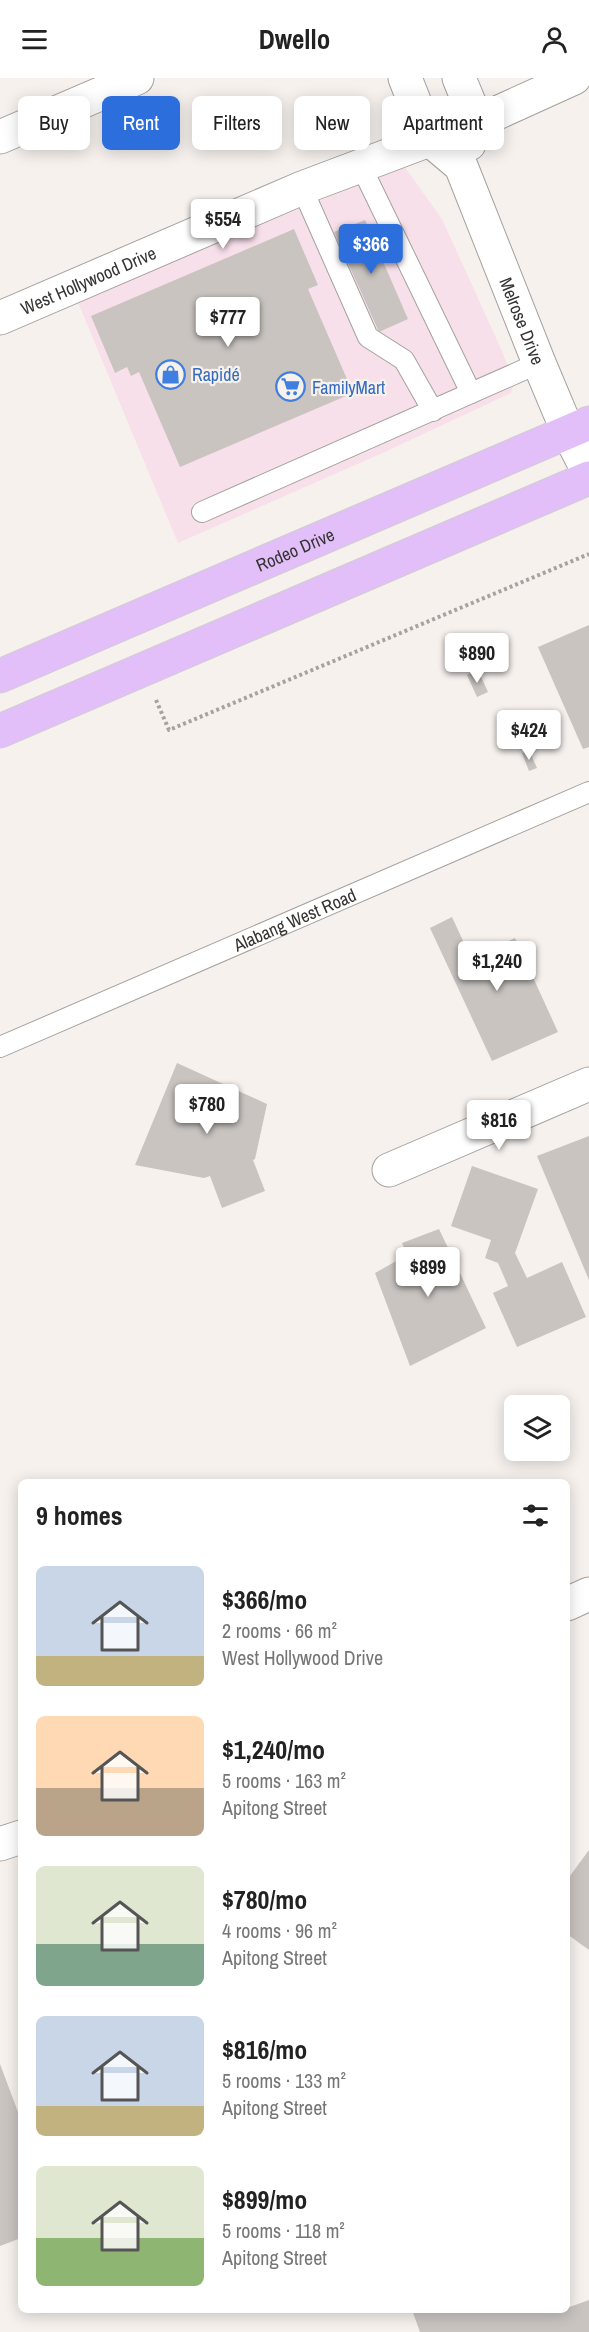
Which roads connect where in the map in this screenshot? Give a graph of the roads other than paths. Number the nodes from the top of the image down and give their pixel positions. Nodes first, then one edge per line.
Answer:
1 (137, 78) edge
2 (405, 78) edge
3 (459, 78) edge
4 (574, 78) edge
5 (412, 96) edge
6 (466, 96) edge
7 (504, 110) edge
8 (0, 137) edge
9 (401, 150) edge
10 (442, 150) edge
11 (467, 150) edge
12 (361, 166) junction
13 (461, 166) junction
14 (302, 188) junction
15 (0, 318) edge
16 (539, 363) junction
17 (471, 393) junction
18 (433, 411) junction
19 (578, 428) edge
20 (589, 473) edge
21 (589, 478) edge
22 (202, 512) dead end
23 (0, 676) edge
24 (0, 731) edge
25 (589, 792) edge
26 (0, 1047) edge
27 (589, 1084) edge
28 (389, 1170) dead end
29 (589, 1594) edge
30 (570, 1603) edge
31 (18, 1839) edge
32 (0, 1844) edge

1 - 8 street
2 - 5 street, Melrose Drive
3 - 6 street
4 - 7 street, West Hollywood Drive
9 - 12 street, West Hollywood Drive
10 - 13 street, Melrose Drive
11 - 13 street
12 - 14 street, West Hollywood Drive
12 - 17 lane
13 - 16 street, Melrose Drive
14 - 15 street, West Hollywood Drive
14 - 18 lane
16 - 17 lane
16 - 19 street, Melrose Drive
17 - 18 lane
18 - 22 lane
19 - 20 street, Melrose Drive
19 - 23 main road, Rodeo Drive
21 - 24 main road
25 - 26 lane, Alabang West Road
27 - 28 street
29 - 30 street
31 - 32 street

